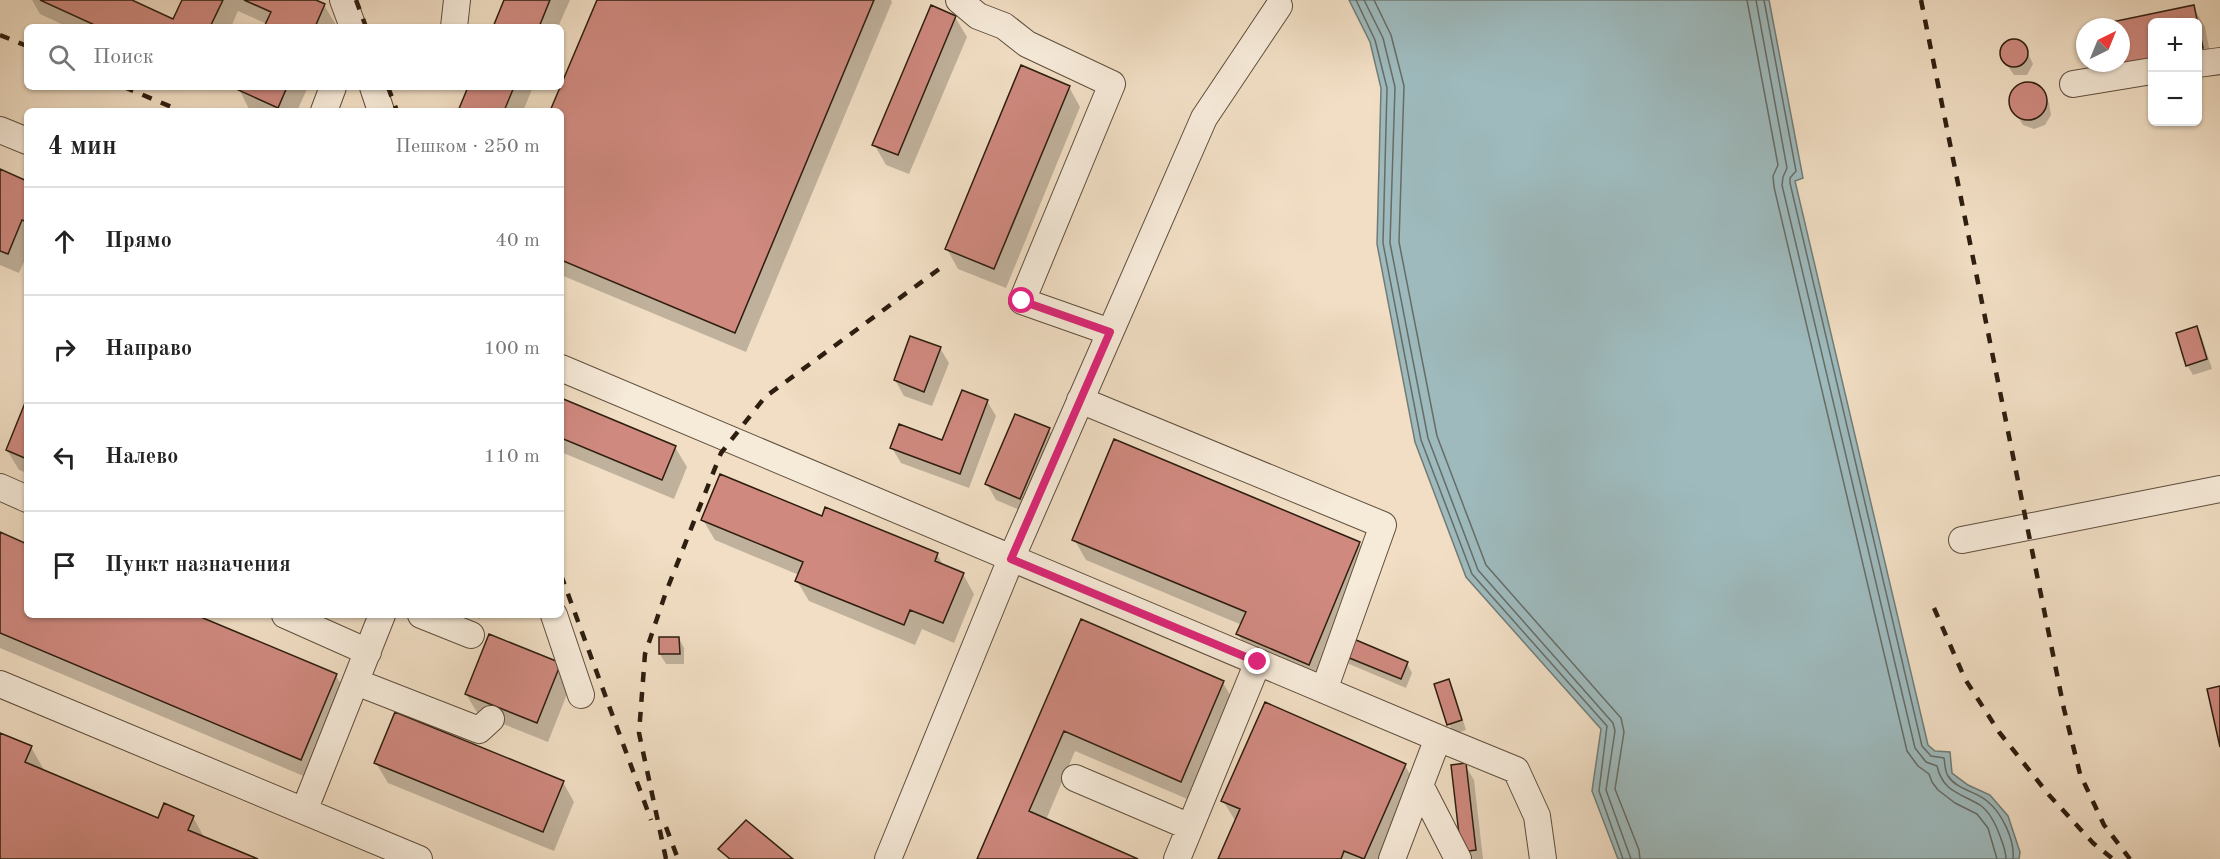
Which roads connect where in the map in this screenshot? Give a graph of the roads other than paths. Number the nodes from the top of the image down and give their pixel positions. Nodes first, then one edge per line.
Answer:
1 (343, 0) edge
2 (457, 0) edge
3 (959, 0) edge
4 (1279, 6) dead end
5 (351, 24) edge
6 (454, 24) edge
7 (2220, 61) edge
8 (2202, 63) edge
9 (2148, 72) edge
10 (2073, 84) dead end
11 (332, 90) edge
12 (374, 90) edge
13 (325, 108) edge
14 (380, 108) edge
15 (0, 130) edge
16 (24, 140) edge
17 (1110, 332) junction
18 (564, 369) edge
19 (1080, 400) junction
20 (0, 487) edge
21 (2220, 489) edge
22 (24, 498) edge
23 (1962, 540) dead end
24 (1011, 559) junction
25 (292, 618) edge
26 (381, 618) edge
27 (428, 618) edge
28 (555, 618) edge
29 (471, 635) dead end
30 (368, 652) junction
31 (1258, 662) junction
32 (356, 682) junction
33 (0, 684) edge
34 (1324, 690) junction
35 (581, 695) dead end
36 (491, 720) dead end
37 (1438, 738) junction
38 (1075, 778) dead end
39 (1420, 785) junction
40 (304, 811) junction
41 (1190, 827) junction
42 (418, 859) edge
43 (888, 859) edge
44 (1176, 859) edge
45 (1392, 859) edge
46 (1458, 859) edge
47 (1543, 859) edge

1 - 5 lane
2 - 6 lane
3 - 17 lane
4 - 17 lane
7 - 8 lane
9 - 10 lane
11 - 13 lane
12 - 14 lane
15 - 16 lane
17 - 19 lane
18 - 24 lane
19 - 24 lane
19 - 34 lane
20 - 22 lane
21 - 23 lane
24 - 31 lane
24 - 43 lane
25 - 30 lane
26 - 30 lane
27 - 29 lane
28 - 35 lane
30 - 32 lane
31 - 34 lane
31 - 41 lane
32 - 36 lane
32 - 40 lane
33 - 40 lane
34 - 37 lane
37 - 39 lane
37 - 47 lane
38 - 41 lane
39 - 45 lane
39 - 46 lane
40 - 42 lane
41 - 44 lane

